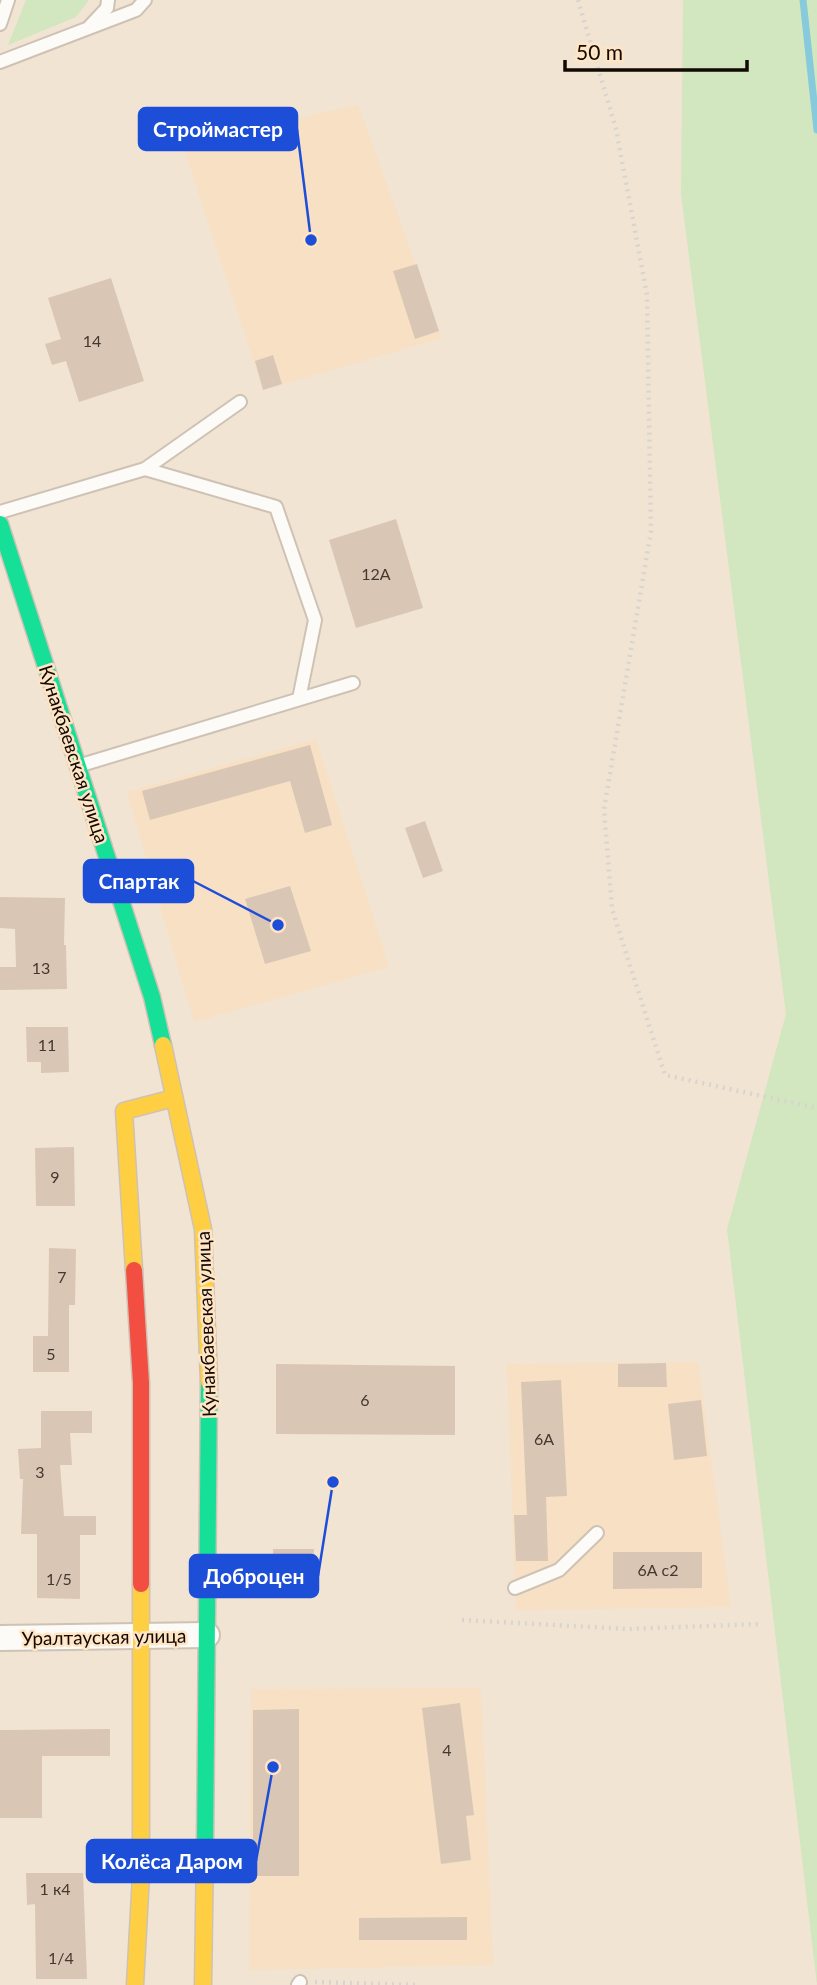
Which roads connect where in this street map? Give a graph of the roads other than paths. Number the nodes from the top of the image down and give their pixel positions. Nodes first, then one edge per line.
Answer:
1 (8, 0) edge
2 (108, 0) edge
3 (145, 0) edge
4 (0, 24) edge
5 (88, 28) junction
6 (0, 62) edge
7 (240, 402) dead end
8 (145, 469) junction
9 (0, 512) edge
10 (0, 524) edge
11 (353, 683) dead end
12 (299, 699) junction
13 (78, 766) junction
14 (174, 1098) junction
15 (597, 1532) dead end
16 (515, 1588) dead end
17 (207, 1635) junction
18 (140, 1636) junction
19 (0, 1638) edge
20 (135, 1985) edge
21 (203, 1985) edge

1 - 4 lane
2 - 5 lane
3 - 5 lane
5 - 6 lane
7 - 8 lane
8 - 9 lane
8 - 12 lane
10 - 13 main road, Кунакбаевская улица
11 - 12 lane
12 - 13 lane
13 - 14 main road, Кунакбаевская улица
14 - 17 main road, Кунакбаевская улица
14 - 18 main road
15 - 16 lane
17 - 18 street, Уралтауская улица
17 - 21 main road, Кунакбаевская улица
18 - 19 street, Уралтауская улица
18 - 20 main road

